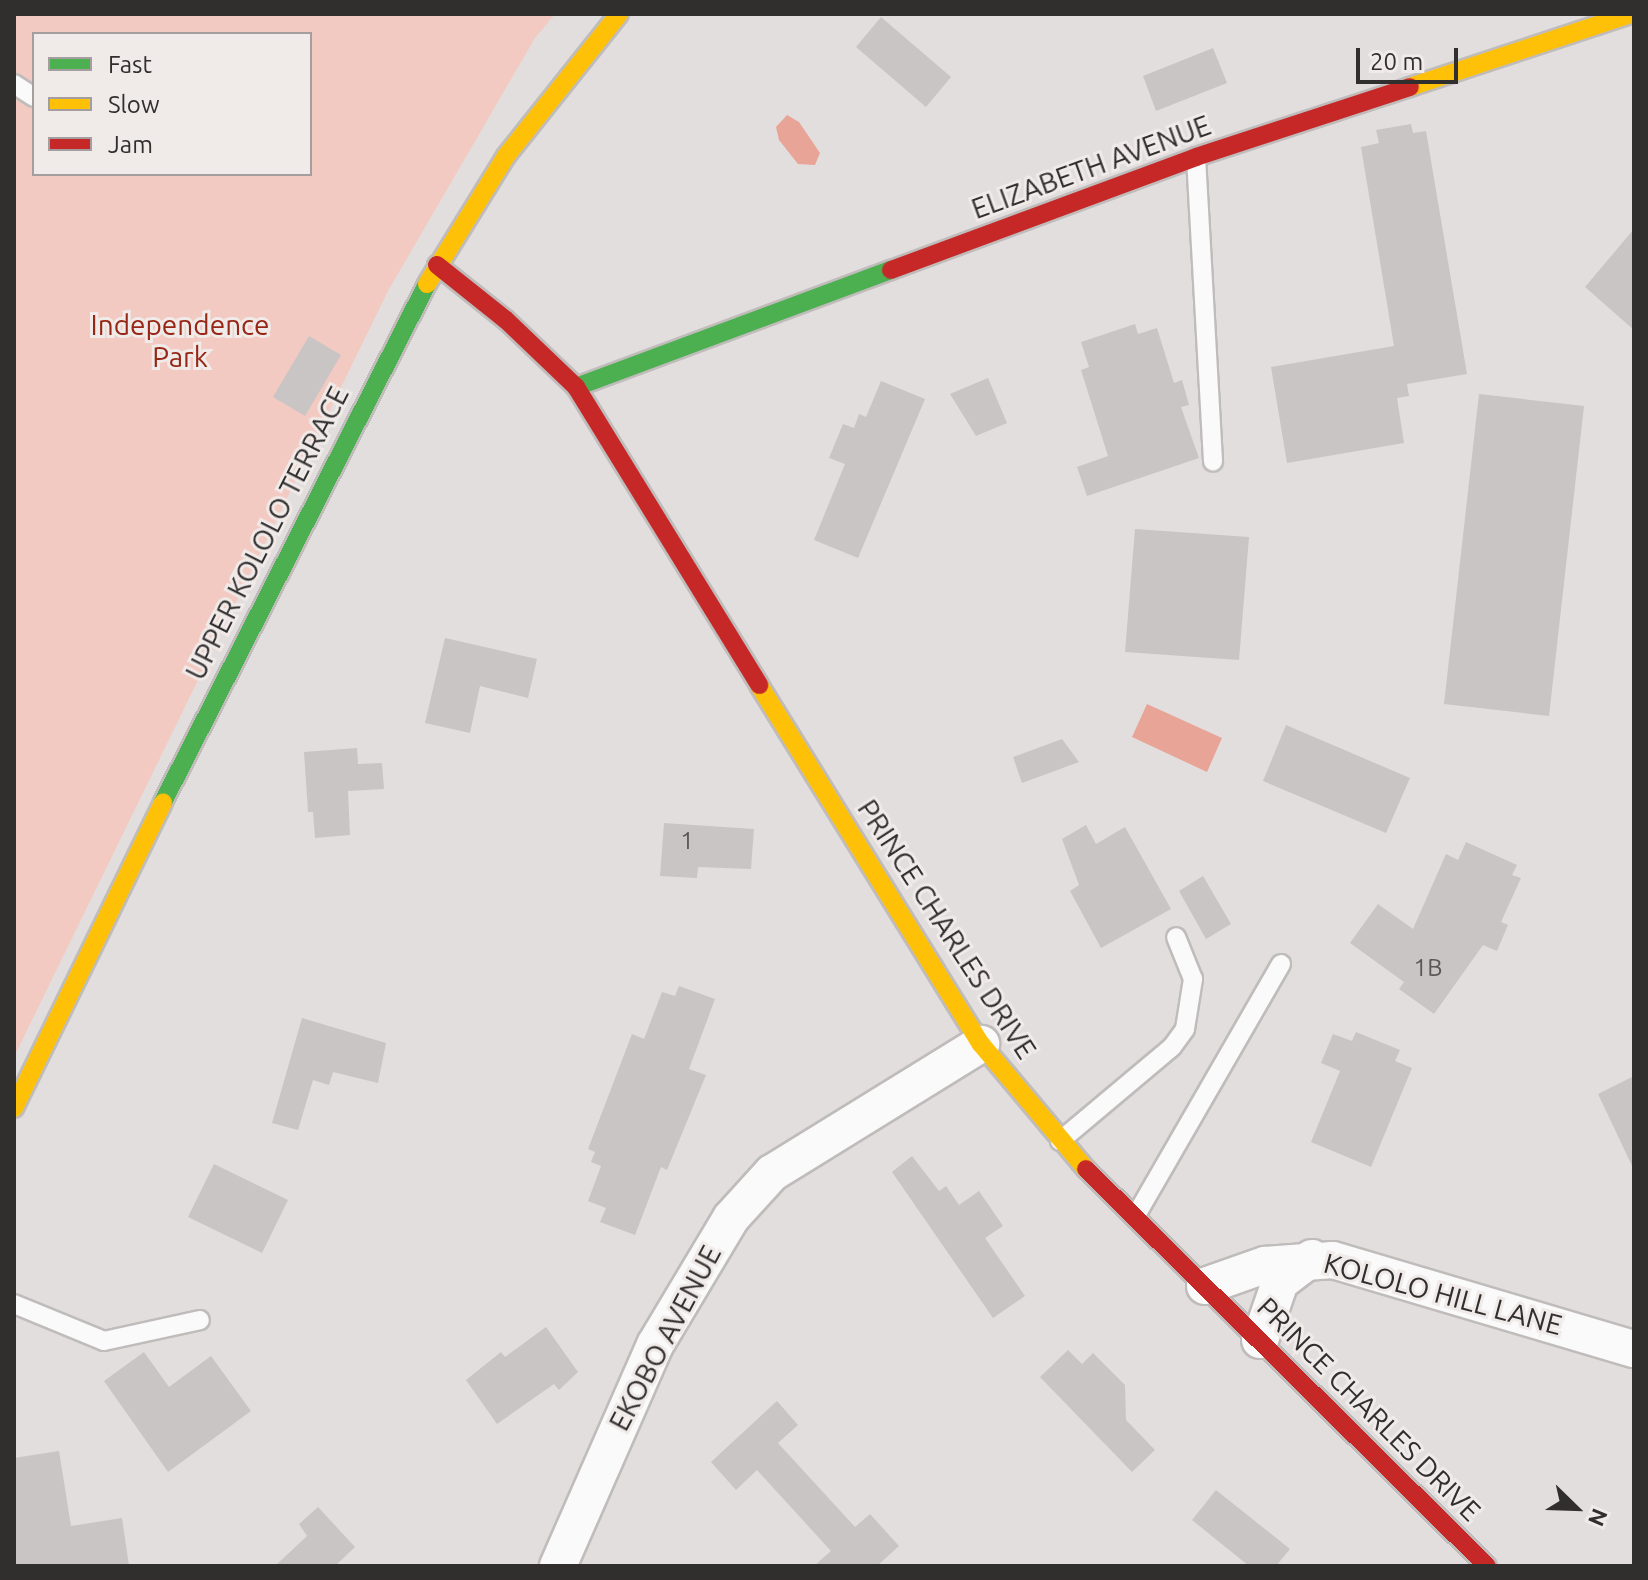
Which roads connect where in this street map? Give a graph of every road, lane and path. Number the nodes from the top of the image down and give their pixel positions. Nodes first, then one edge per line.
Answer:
1 (619, 14) edge
2 (1631, 14) edge
3 (14, 84) edge
4 (32, 96) edge
5 (1196, 157) junction
6 (437, 265) junction
7 (576, 387) junction
8 (1213, 462) dead end
9 (1176, 937) dead end
10 (1281, 964) dead end
11 (981, 1044) junction
12 (14, 1108) edge
13 (1060, 1141) junction
14 (1135, 1217) junction
15 (1312, 1258) junction
16 (1205, 1286) junction
17 (14, 1304) edge
18 (200, 1320) dead end
19 (1260, 1340) junction
20 (1634, 1349) edge
21 (558, 1566) edge
22 (1487, 1566) edge

1 - 6 street, UPPER KOLOLO TERRACE
2 - 5 street, ELIZABETH AVENUE
3 - 4 lane
5 - 7 street, ELIZABETH AVENUE
5 - 8 lane
6 - 7 street, PRINCE CHARLES DRIVE
6 - 12 street, UPPER KOLOLO TERRACE
7 - 11 street, PRINCE CHARLES DRIVE
9 - 13 lane
10 - 14 lane
11 - 13 street, PRINCE CHARLES DRIVE
11 - 21 street, EKOBO AVENUE
13 - 14 street, PRINCE CHARLES DRIVE
14 - 16 street, PRINCE CHARLES DRIVE
15 - 16 street, KOLOLO HILL LANE
15 - 19 street
15 - 20 street, KOLOLO HILL LANE
16 - 19 street, PRINCE CHARLES DRIVE
17 - 18 lane
19 - 22 street, PRINCE CHARLES DRIVE

